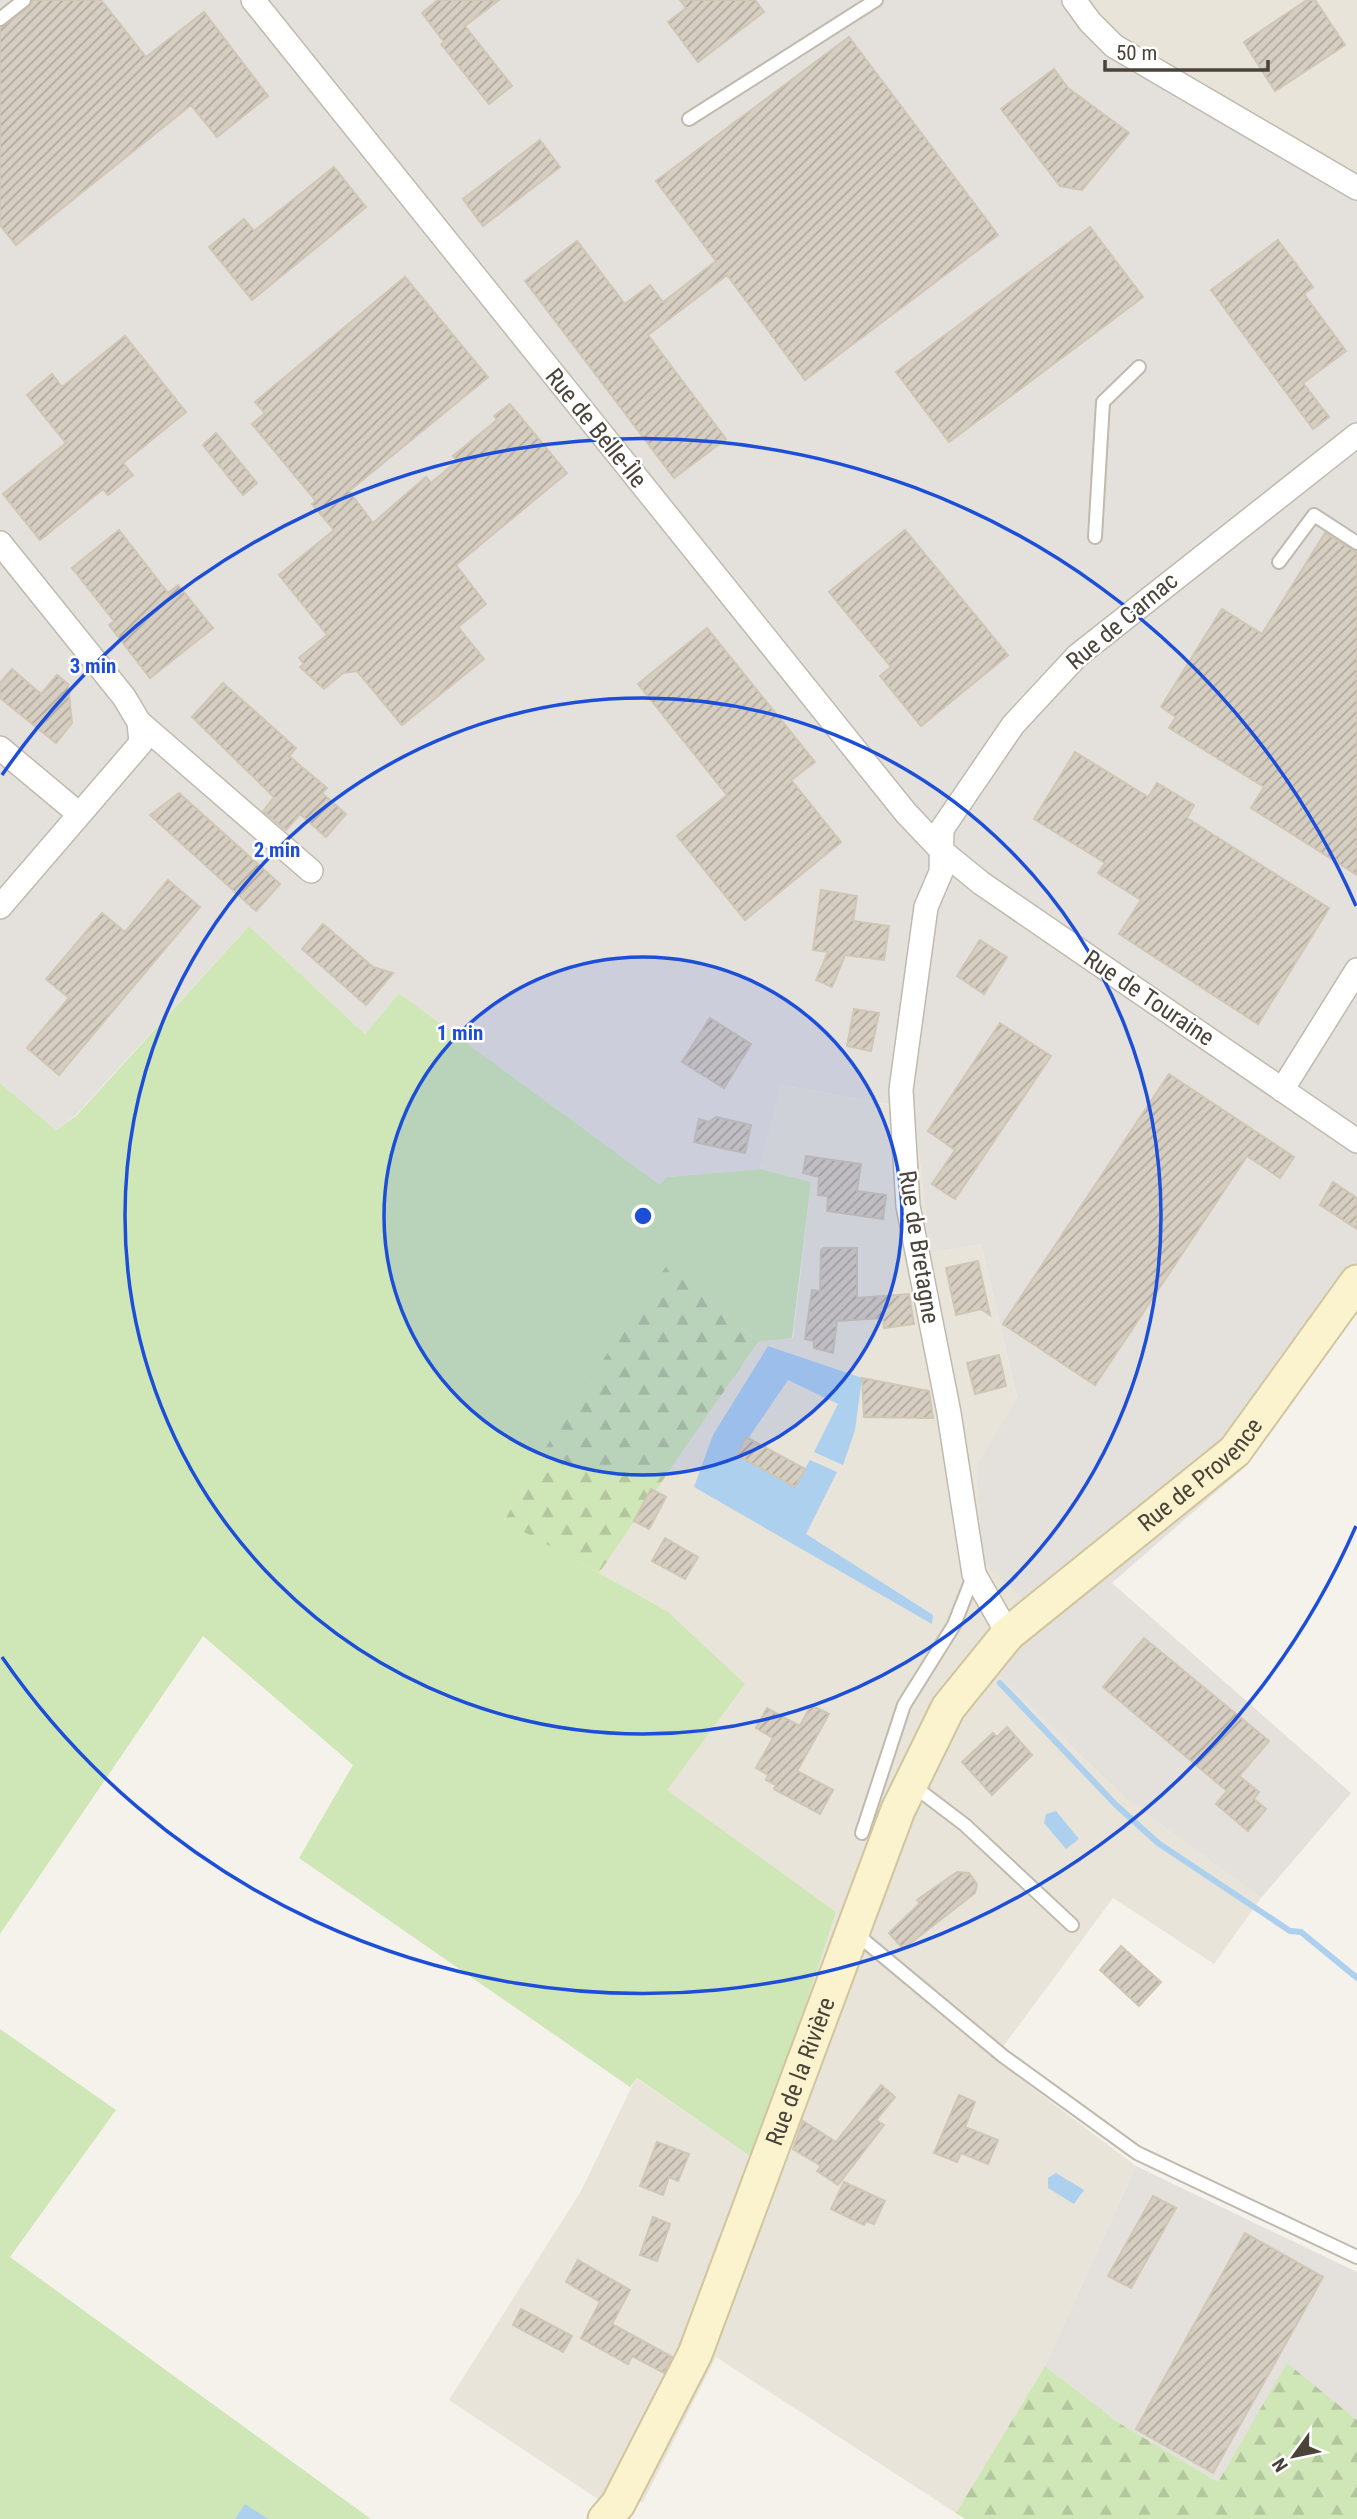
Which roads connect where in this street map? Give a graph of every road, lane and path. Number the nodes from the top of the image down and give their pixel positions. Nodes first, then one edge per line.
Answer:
1 (24, 0) edge
2 (253, 0) edge
3 (876, 0) edge
4 (1074, 0) edge
5 (0, 19) edge
6 (689, 119) dead end
7 (1357, 188) edge
8 (1139, 367) dead end
9 (1357, 435) edge
10 (1095, 537) dead end
11 (0, 542) edge
12 (1357, 543) edge
13 (1279, 562) dead end
14 (139, 722) junction
15 (0, 748) edge
16 (79, 814) junction
17 (943, 852) junction
18 (311, 871) dead end
19 (0, 907) edge
20 (1357, 970) edge
21 (1282, 1090) junction
22 (1357, 1141) edge
23 (1357, 1282) edge
24 (974, 1574) junction
25 (1008, 1634) junction
26 (911, 1783) junction
27 (862, 1833) dead end
28 (1072, 1924) dead end
29 (853, 1932) junction
30 (1357, 2257) edge
31 (606, 2519) edge

1 - 5 lane
2 - 17 street, Rue de Belle-Île
3 - 6 lane
4 - 7 street
8 - 10 lane
9 - 17 street, Rue de Carnac
11 - 14 street
12 - 13 lane
14 - 16 street
14 - 18 street
15 - 16 street
16 - 19 street
17 - 21 street, Rue de Touraine
17 - 24 street, Rue de Bretagne
20 - 21 street
21 - 22 street, Rue de Touraine
23 - 25 street, Rue de Provence
24 - 25 street, Rue de Bretagne
24 - 27 lane
25 - 26 street, Rue de la Rivière
26 - 28 lane
26 - 29 street, Rue de la Rivière
29 - 30 lane
29 - 31 street, Rue de la Rivière

